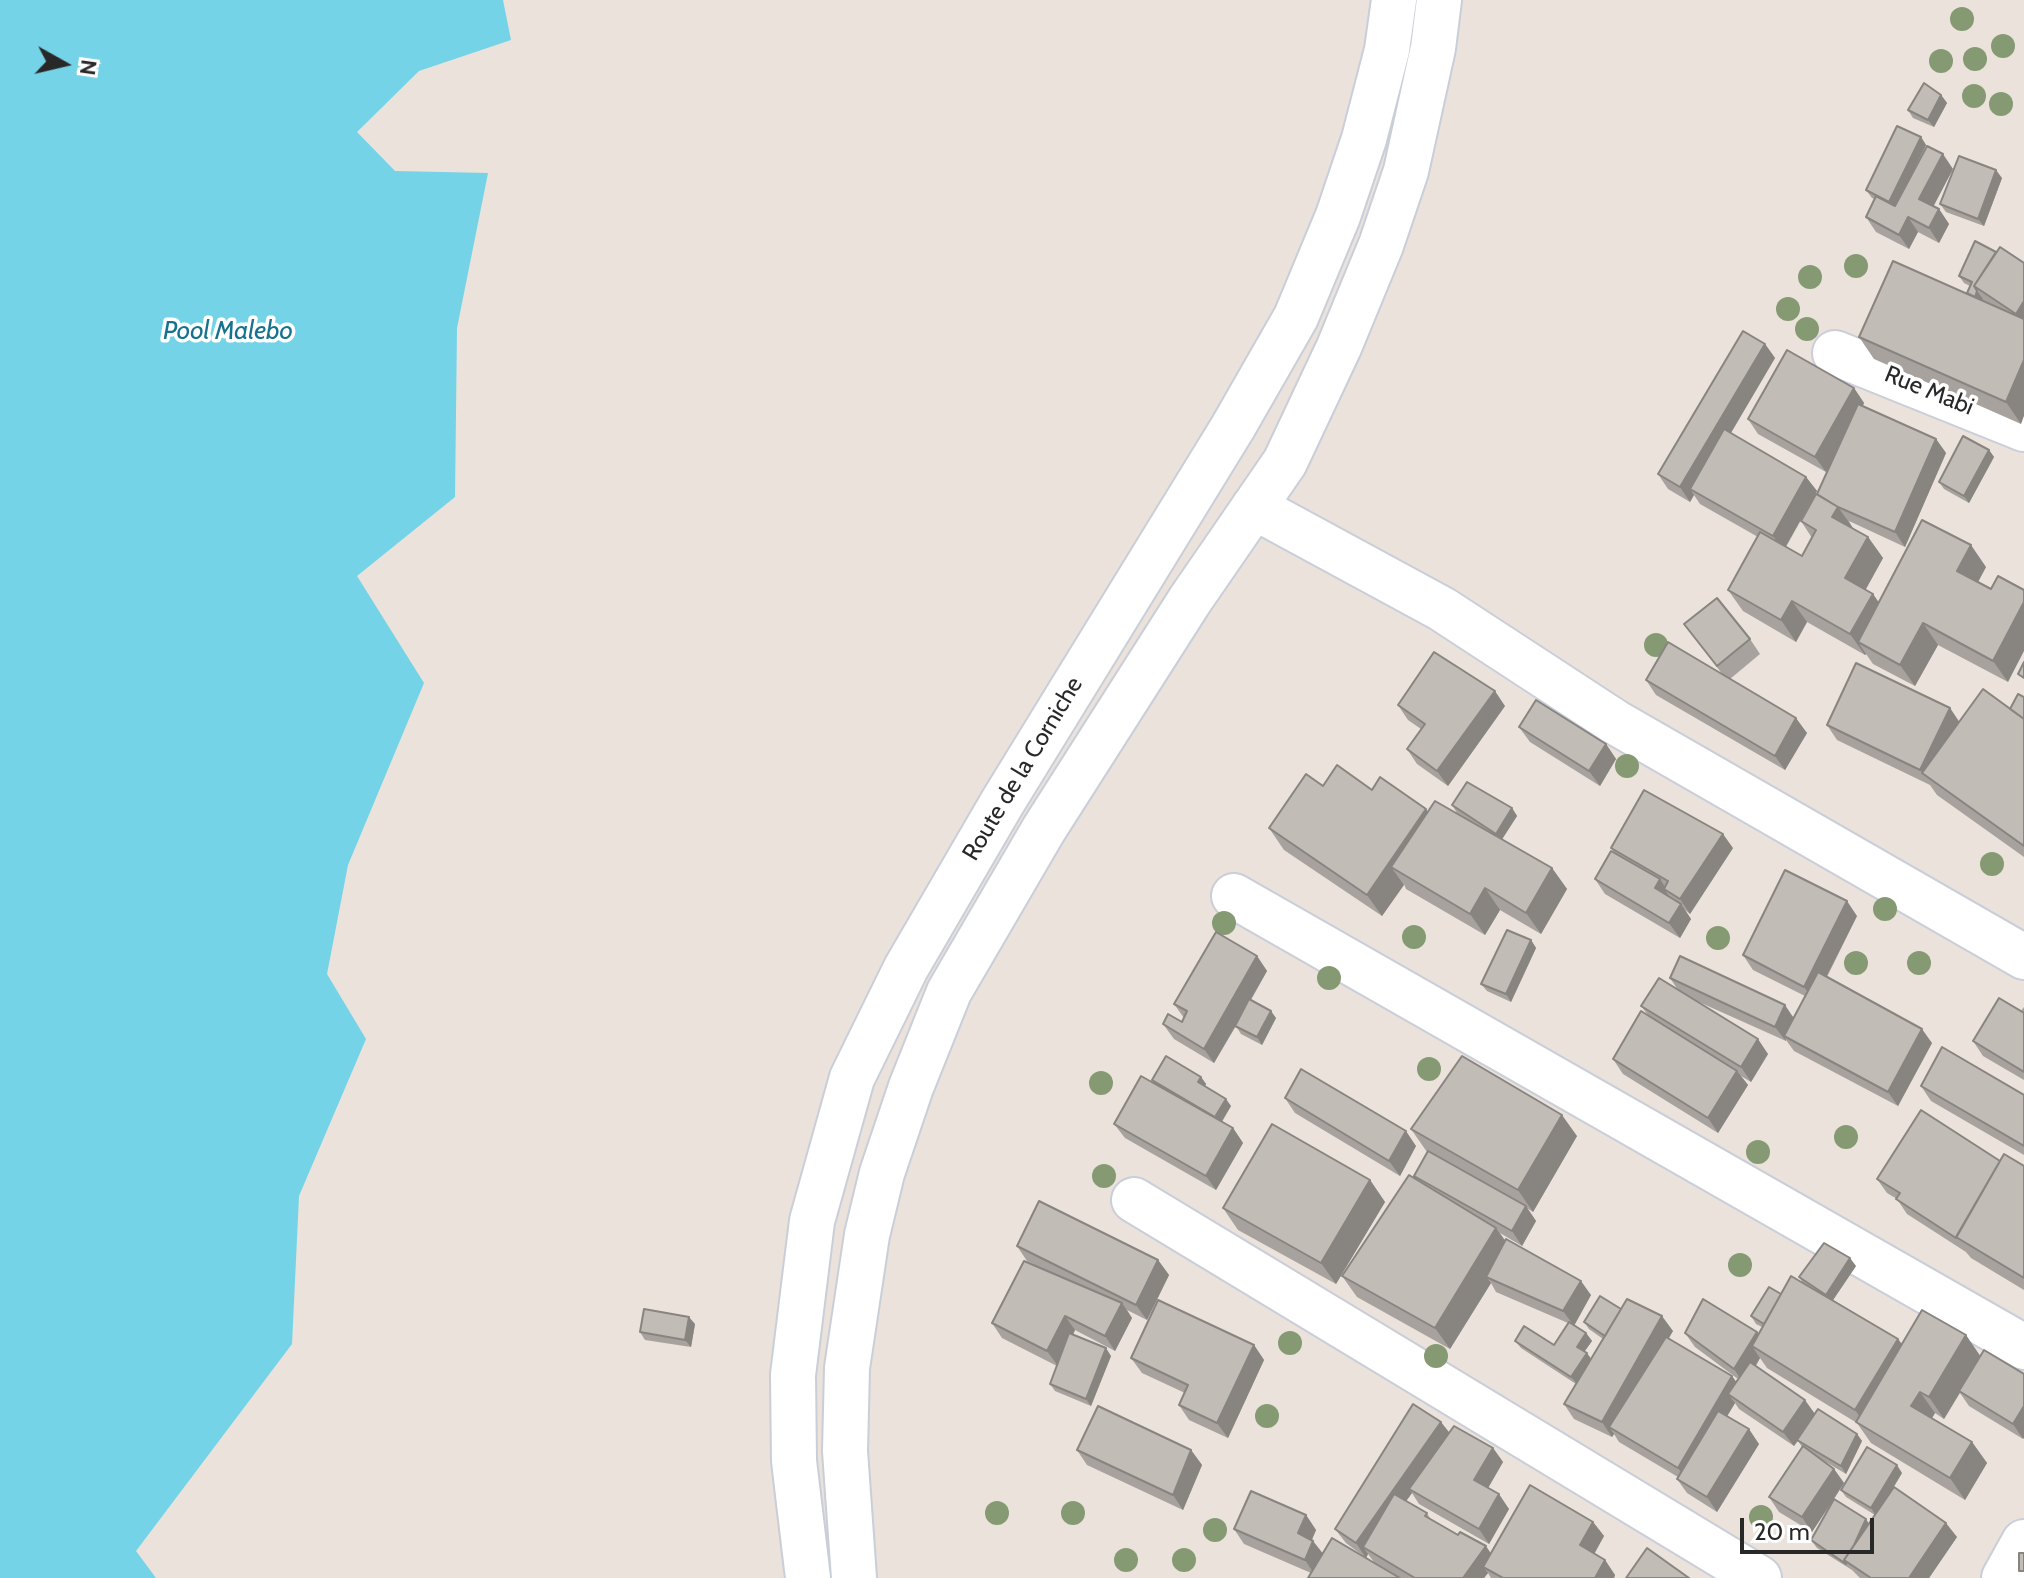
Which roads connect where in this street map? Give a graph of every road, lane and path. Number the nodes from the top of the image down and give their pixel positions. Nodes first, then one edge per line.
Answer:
1 (1394, 0) edge
2 (1439, 0) edge
3 (1835, 353) dead end
4 (2024, 429) edge
5 (1254, 507) junction
6 (1234, 896) dead end
7 (2024, 957) edge
8 (1134, 1200) dead end
9 (2024, 1347) edge
10 (2024, 1542) edge
11 (808, 1578) edge
12 (854, 1578) edge
13 (1759, 1578) edge
14 (2004, 1578) edge

1 - 11 main road, Route de la Corniche
2 - 5 main road, Route de la Corniche
3 - 4 main road, Rue Mabi
5 - 7 main road
5 - 12 main road, Route de la Corniche
6 - 9 main road
8 - 13 main road
10 - 14 main road

